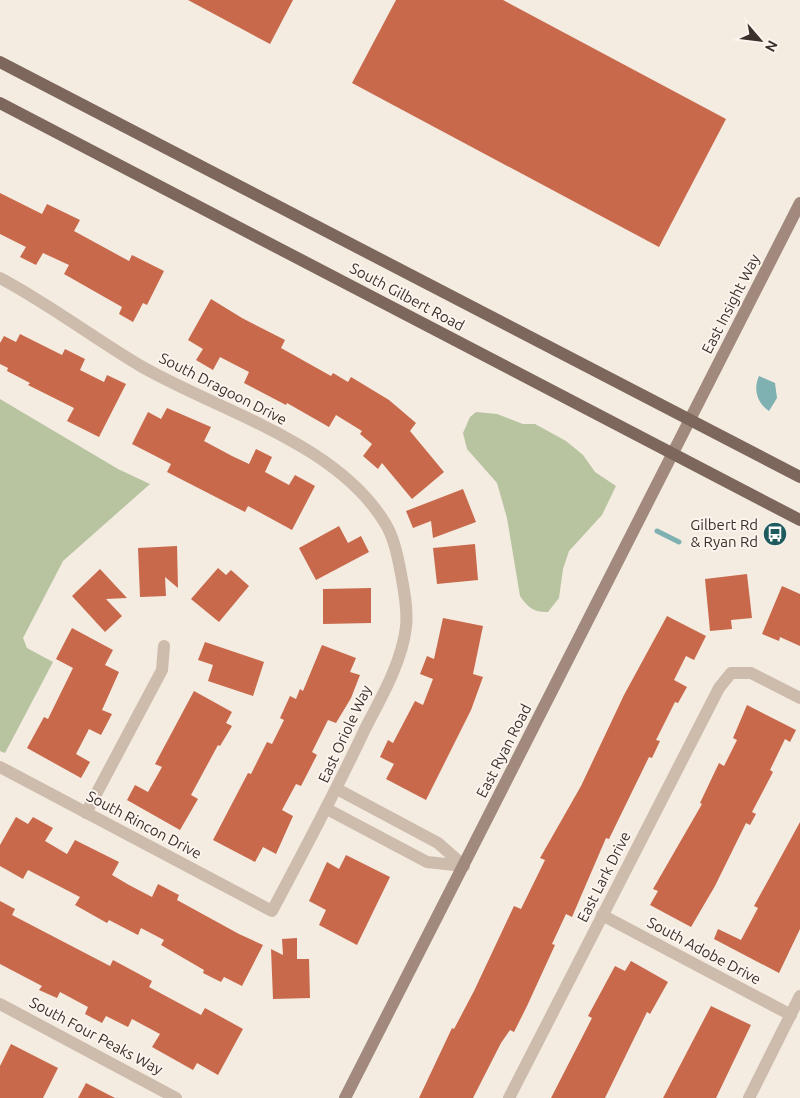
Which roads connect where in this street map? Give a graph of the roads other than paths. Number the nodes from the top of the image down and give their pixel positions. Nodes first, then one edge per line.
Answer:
1 (0, 62) edge
2 (0, 103) edge
3 (800, 203) edge
4 (0, 278) edge
5 (691, 419) junction
6 (674, 454) junction
7 (800, 477) edge
8 (800, 520) edge
9 (398, 559) joint
10 (164, 646) dead end
11 (800, 698) edge
12 (0, 767) edge
13 (336, 789) junction
14 (327, 809) junction
15 (86, 813) junction
16 (464, 866) junction
17 (272, 911) joint
18 (602, 915) junction
19 (800, 996) edge
20 (0, 1004) edge
21 (791, 1015) junction
22 (176, 1097) edge
23 (345, 1098) edge
24 (509, 1098) edge
25 (749, 1098) edge

1 - 5 main road, South Gilbert Road
2 - 6 main road, South Gilbert Road
3 - 5 street, East Insight Way
4 - 9 street, South Dragoon Drive
5 - 6 street, East Ryan Road
5 - 7 main road, South Gilbert Road
6 - 8 main road, South Gilbert Road
6 - 16 street, East Ryan Road
9 - 13 street, East Oriole Way
10 - 15 street
11 - 18 street, East Lark Drive
12 - 15 street, South Rincon Drive
13 - 14 street, East Oriole Way
13 - 16 street
14 - 16 street
14 - 17 street, East Oriole Way
15 - 17 street, South Rincon Drive
16 - 23 street, East Ryan Road
18 - 21 street, South Adobe Drive
18 - 24 street, East Lark Drive
19 - 21 street
20 - 22 street, South Four Peaks Way
21 - 25 street

